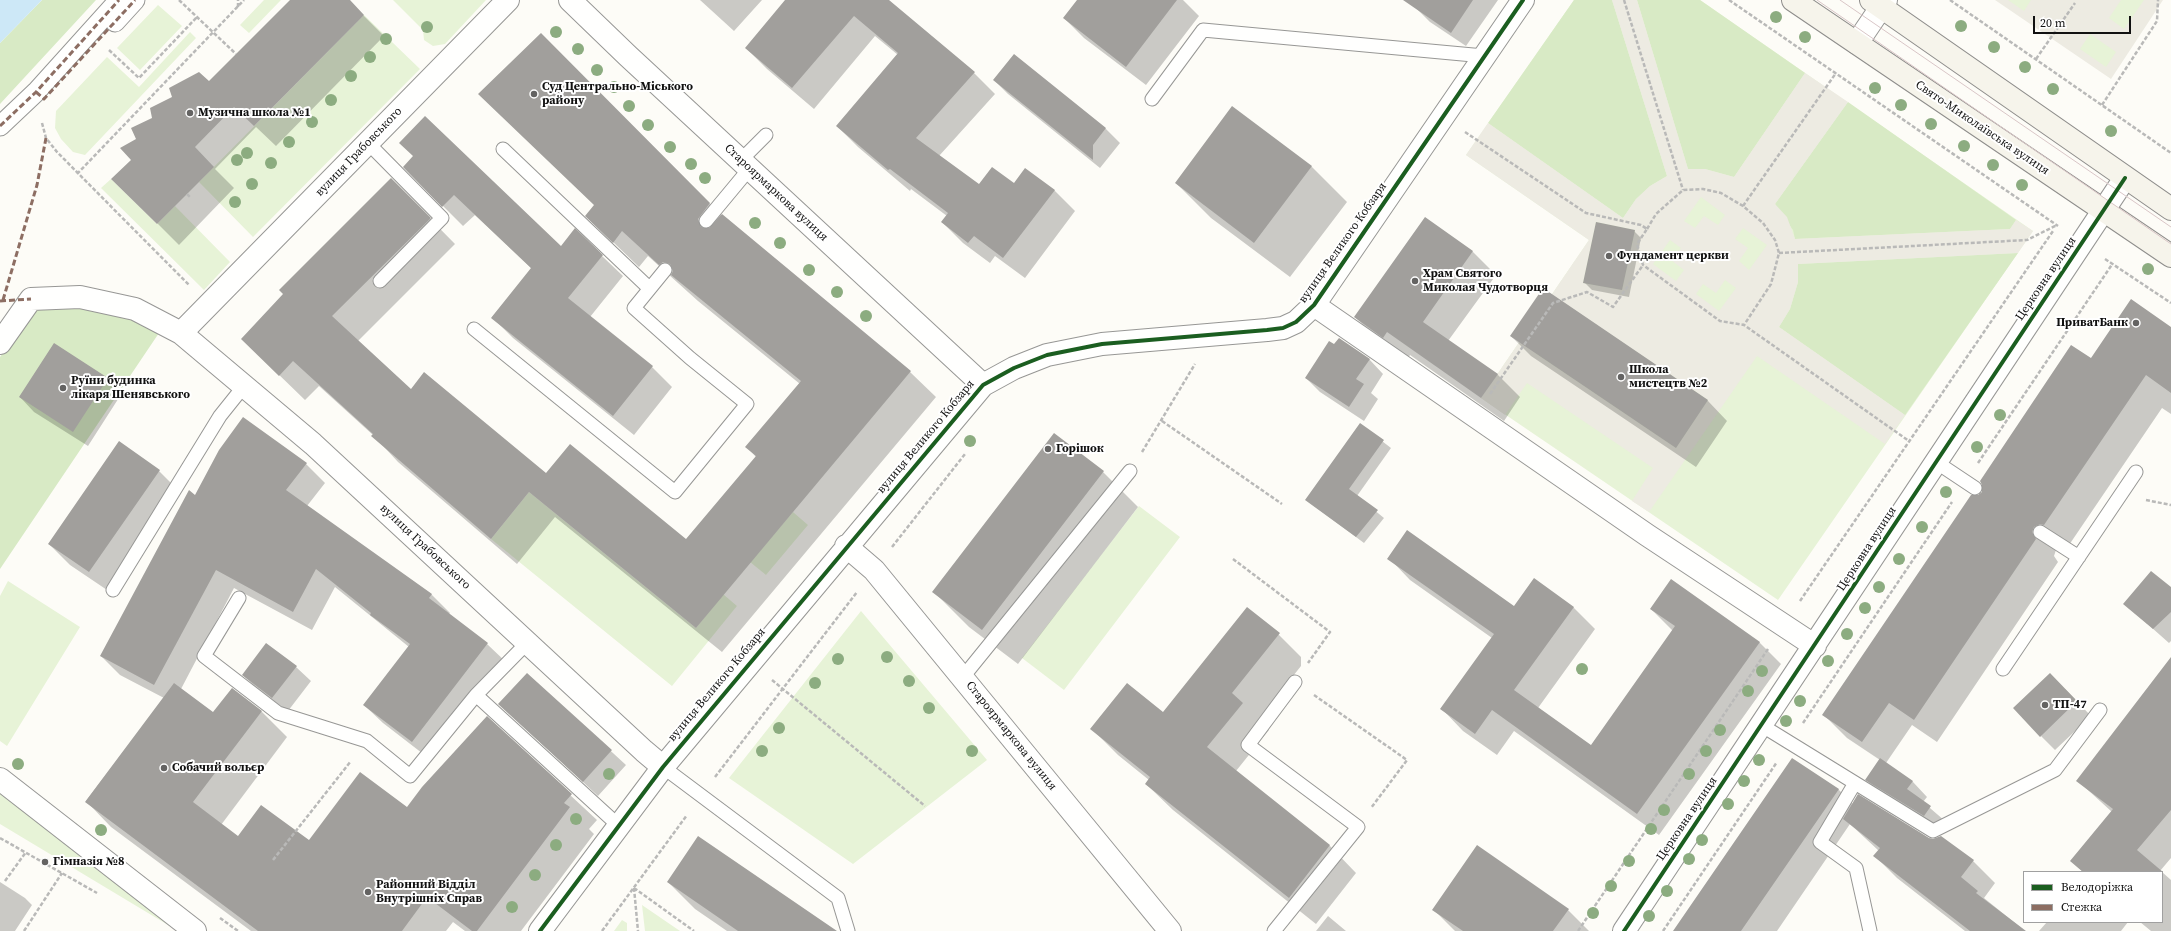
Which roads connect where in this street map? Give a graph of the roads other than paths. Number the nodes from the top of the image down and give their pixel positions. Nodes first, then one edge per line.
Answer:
1 (119, 0) edge
2 (136, 0) edge
3 (508, 0) edge
4 (570, 0) edge
5 (1523, 0) edge
6 (1793, 0) edge
7 (1879, 2) edge
8 (94, 36) junction
9 (1857, 43) junction
10 (1484, 56) junction
11 (1152, 100) dead end
12 (0, 126) edge
13 (766, 135) dead end
14 (368, 143) junction
15 (503, 149) dead end
16 (745, 164) junction
17 (2125, 178) junction
18 (2104, 209) junction
19 (2171, 209) edge
20 (706, 221) dead end
21 (2171, 256) edge
22 (665, 270) dead end
23 (380, 281) dead end
24 (649, 288) junction
25 (1314, 305) junction
26 (474, 329) dead end
27 (181, 333) junction
28 (0, 343) edge
29 (983, 385) junction
30 (244, 386) junction
31 (1936, 462) junction
32 (1130, 471) road end
33 (2136, 472) dead end
34 (1970, 485) road end
35 (2040, 532) dead end
36 (846, 546) junction
37 (2079, 557) junction
38 (113, 590) dead end
39 (239, 598) dead end
40 (528, 642) junction
41 (1815, 646) junction
42 (2003, 669) dead end
43 (963, 677) junction
44 (1295, 682) road end
45 (476, 695) junction
46 (2100, 710) dead end
47 (1761, 725) junction
48 (663, 767) junction
49 (0, 779) edge
50 (1855, 783) junction
51 (619, 826) junction
52 (195, 931) edge
53 (540, 931) edge
54 (848, 931) edge
55 (1170, 931) edge
56 (1274, 931) edge
57 (1624, 931) edge
58 (1870, 931) edge

1 - 8 street
2 - 8 street
3 - 14 street, вулиця Грабовського
4 - 16 street, Староярмаркова вулиця
5 - 10 street, вулиця Великого Кобзаря
6 - 9 main road, Свято-Миколаївська вулиця
7 - 9 street
7 - 17 main road
8 - 12 street
9 - 18 main road, Свято-Миколаївська вулиця
10 - 11 lane
10 - 25 street, вулиця Великого Кобзаря
13 - 16 lane
14 - 23 lane
14 - 27 street, вулиця Грабовського
15 - 24 lane
16 - 20 lane
16 - 29 street, Староярмаркова вулиця
17 - 18 street, Церковна вулиця
17 - 19 main road
18 - 21 main road, Свято-Миколаївська вулиця
18 - 31 street, Церковна вулиця
22 - 24 lane
24 - 26 lane
25 - 29 street, вулиця Великого Кобзаря
25 - 41 street
27 - 28 street, вулиця Грабовського
27 - 30 street, вулиця Грабовського
29 - 36 street, вулиця Великого Кобзаря
30 - 38 lane
30 - 40 street, вулиця Грабовського
31 - 34 lane
31 - 41 street, Церковна вулиця
32 - 43 lane
33 - 37 lane
35 - 37 lane
36 - 43 street, Староярмаркова вулиця
36 - 48 street, вулиця Великого Кобзаря
37 - 42 lane
39 - 45 lane
40 - 45 lane
40 - 48 street, вулиця Грабовського
41 - 47 street, Церковна вулиця
43 - 55 street, Староярмаркова вулиця
44 - 56 lane
45 - 51 lane
46 - 50 lane
47 - 50 lane
47 - 57 street, Церковна вулиця
48 - 51 street, вулиця Великого Кобзаря
48 - 54 lane
49 - 52 street
50 - 58 lane
51 - 53 street, вулиця Великого Кобзаря

